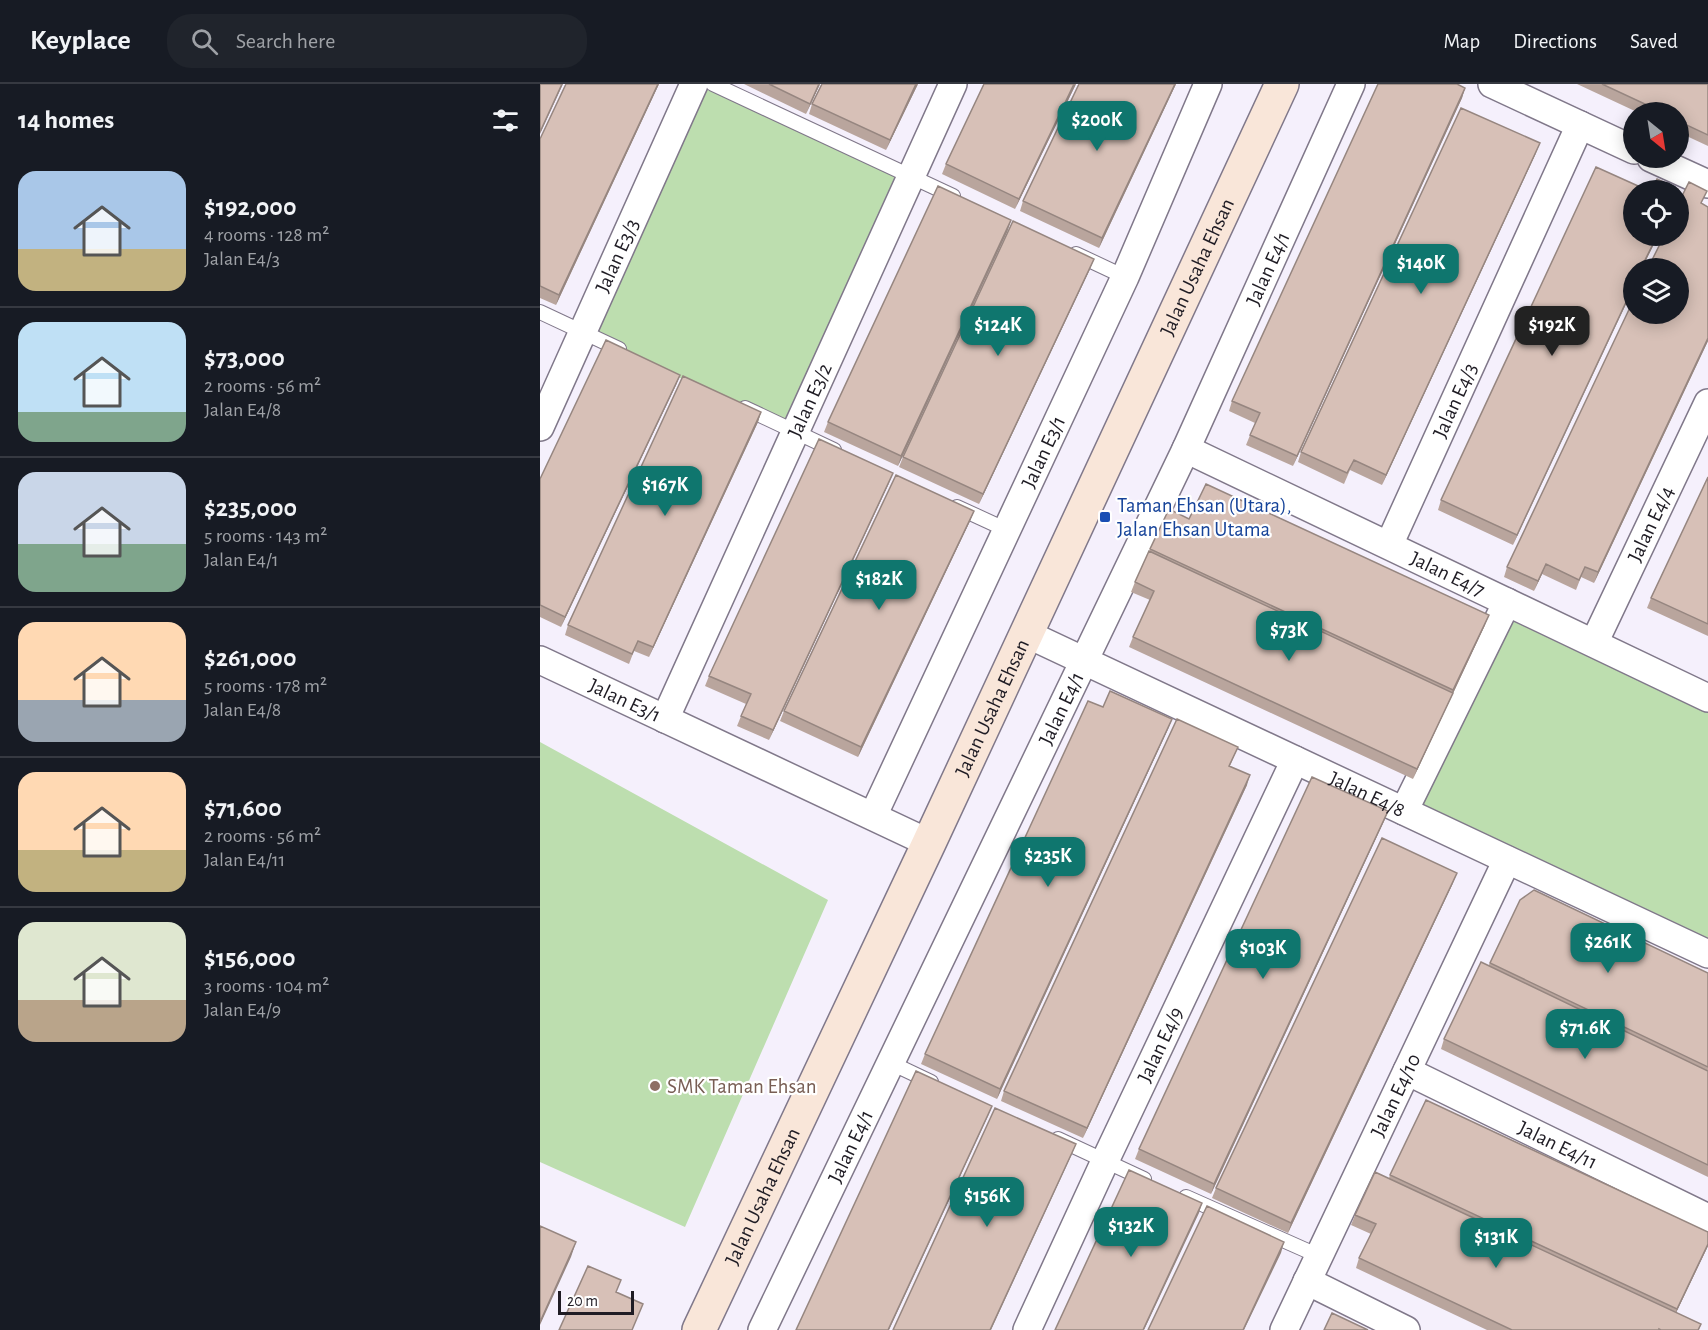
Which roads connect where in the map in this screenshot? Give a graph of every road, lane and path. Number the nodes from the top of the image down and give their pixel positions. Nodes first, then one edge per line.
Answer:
1 (694, 84) edge
2 (713, 84) edge
3 (953, 84) edge
4 (1208, 84) edge
5 (1282, 84) edge
6 (1351, 84) edge
7 (1492, 84) edge
8 (1580, 125) junction
9 (1623, 145) edge
10 (1673, 168) edge
11 (911, 177) junction
12 (1708, 184) edge
13 (965, 202) edge
14 (1061, 247) edge
15 (1125, 277) junction
16 (540, 312) edge
17 (583, 332) junction
18 (636, 357) edge
19 (732, 402) edge
20 (1708, 403) edge
21 (540, 427) edge
22 (795, 432) junction
23 (1186, 449) junction
24 (848, 456) edge
25 (944, 501) edge
26 (1007, 530) junction
27 (1389, 546) junction
28 (1507, 602) junction
29 (1027, 634) junction
30 (1594, 644) junction
31 (540, 660) edge
32 (1084, 661) junction
33 (1708, 698) edge
34 (665, 719) junction
35 (1295, 760) junction
36 (1404, 811) junction
37 (873, 816) junction
38 (929, 843) junction
39 (1507, 860) junction
40 (1708, 954) edge
41 (891, 1063) junction
42 (1407, 1071) junction
43 (945, 1088) edge
44 (1041, 1132) edge
45 (1105, 1161) junction
46 (1708, 1218) edge
47 (1319, 1256) junction
48 (1307, 1281) junction
49 (699, 1330) edge
50 (762, 1330) edge
51 (1027, 1330) edge
52 (1284, 1330) edge
53 (1406, 1330) edge

1 - 17 street, Jalan E3/3
2 - 11 lane
3 - 11 street, Jalan E3/2
4 - 15 street, Jalan E3/1
5 - 29 street, Jalan Usaha Ehsan
6 - 23 street, Jalan E4/1
7 - 8 street
8 - 9 street
8 - 27 street, Jalan E4/3
10 - 12 street
11 - 13 lane
11 - 22 street, Jalan E3/2
14 - 15 lane
15 - 26 street, Jalan E3/1
16 - 17 lane
17 - 18 lane
17 - 21 street, Jalan E3/3
19 - 22 lane
20 - 30 street, Jalan E4/4
22 - 24 lane
22 - 34 street, Jalan E3/2
23 - 27 street, Jalan E4/7
23 - 32 street, Jalan E4/1
25 - 26 lane
26 - 37 street, Jalan E3/1
27 - 28 street, Jalan E4/7
28 - 30 street, Jalan E4/7
28 - 36 street
29 - 32 street, Jalan E4/8
29 - 38 street, Jalan Usaha Ehsan
30 - 33 street, Jalan E4/7
31 - 34 street, Jalan E3/1
32 - 35 street, Jalan E4/8
32 - 41 street, Jalan E4/1
34 - 37 street, Jalan E3/1
35 - 36 street, Jalan E4/8
35 - 45 street, Jalan E4/9
36 - 39 street, Jalan E4/8
37 - 38 street, Jalan E3/1
38 - 49 street, Jalan Usaha Ehsan
39 - 40 street, Jalan E4/8
39 - 42 street, Jalan E4/10
41 - 43 lane
41 - 50 street, Jalan E4/1
42 - 46 street, Jalan E4/11
42 - 47 street, Jalan E4/10
44 - 45 lane
45 - 47 lane
45 - 51 street, Jalan E4/9
47 - 48 street, Jalan E4/10
48 - 52 street, Jalan E4/10
48 - 53 street

